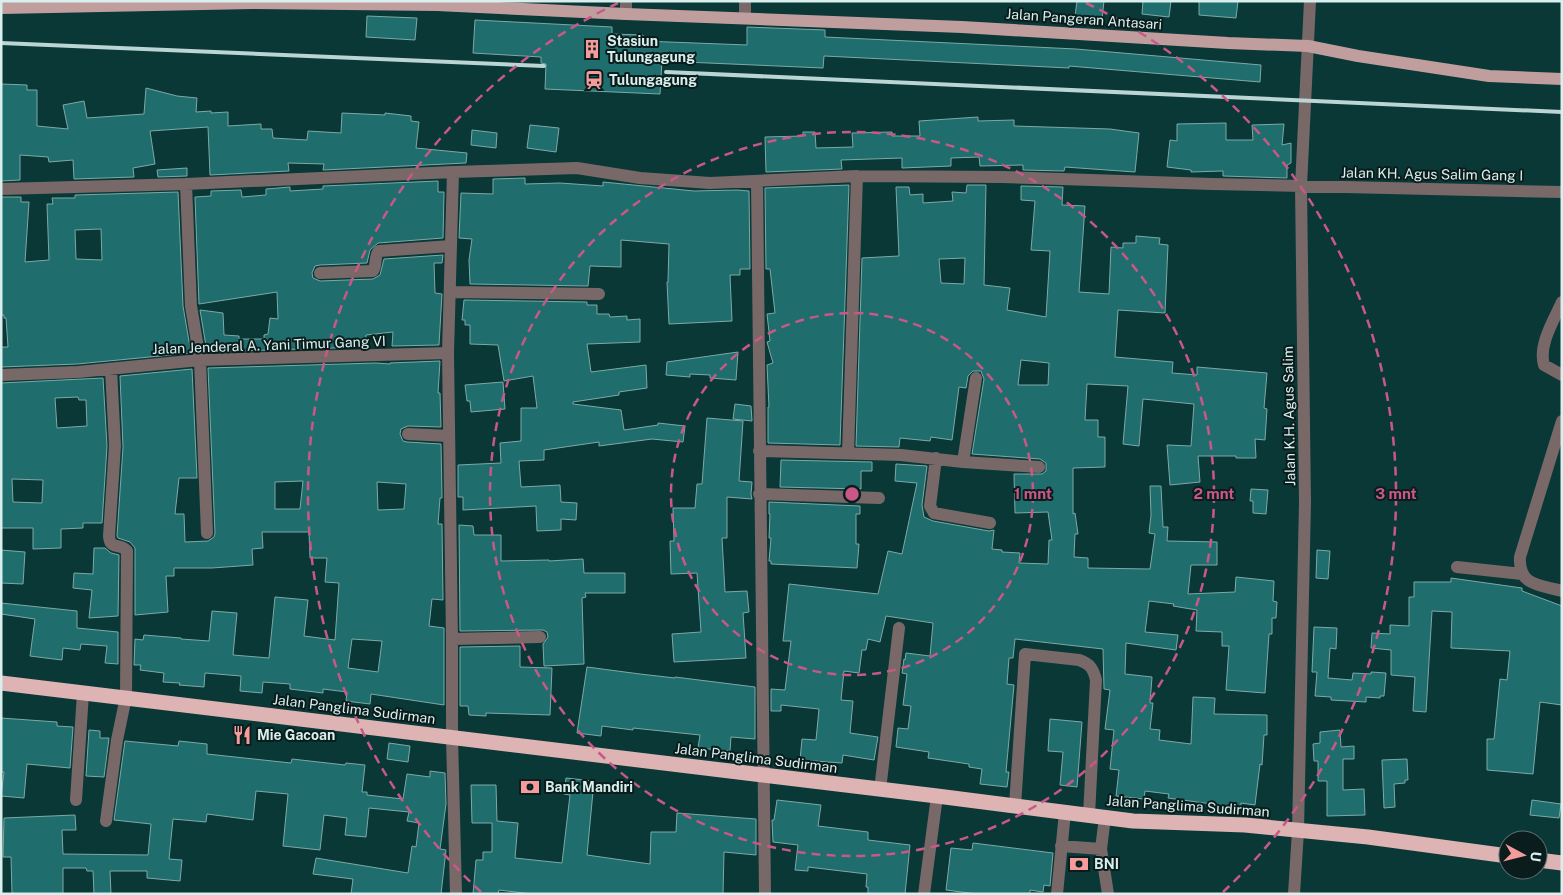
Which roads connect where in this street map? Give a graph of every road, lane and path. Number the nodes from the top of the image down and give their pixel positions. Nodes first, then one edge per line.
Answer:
1 (746, 1) edge
2 (1310, 1) edge
3 (253, 2) edge
4 (437, 3) edge
5 (558, 6) edge
6 (1, 8) edge
7 (626, 8) edge
8 (745, 18) junction
9 (1308, 46) junction
10 (1562, 80) edge
11 (452, 172) junction
12 (857, 176) junction
13 (758, 182) junction
14 (186, 184) junction
15 (1301, 186) junction
16 (1, 189) edge
17 (1562, 192) edge
18 (451, 246) junction
19 (320, 273) dead end
20 (450, 292) junction
21 (599, 294) dead end
22 (1562, 302) edge
23 (448, 353) junction
24 (200, 360) junction
25 (112, 369) junction
26 (1, 375) edge
27 (1562, 375) edge
28 (976, 378) dead end
29 (1562, 421) edge
30 (408, 434) dead end
31 (449, 436) junction
32 (759, 451) junction
33 (848, 453) junction
34 (936, 458) junction
35 (963, 462) junction
36 (1039, 467) dead end
37 (760, 494) junction
38 (879, 498) dead end
39 (990, 523) dead end
40 (207, 533) dead end
41 (1457, 567) dead end
42 (1522, 574) junction
43 (1562, 591) edge
44 (898, 628) dead end
45 (540, 637) dead end
46 (452, 639) junction
47 (1, 683) edge
48 (83, 692) junction
49 (126, 697) junction
50 (452, 737) junction
51 (763, 776) junction
52 (880, 790) junction
53 (937, 796) junction
54 (76, 800) dead end
55 (1015, 806) junction
56 (1065, 812) junction
57 (1089, 815) junction
58 (1105, 817) junction
59 (106, 821) dead end
60 (1298, 831) junction
61 (1061, 846) junction
62 (1101, 849) junction
63 (1498, 855) edge
64 (1548, 861) edge
65 (1562, 863) edge
66 (456, 894) edge
67 (765, 894) edge
68 (924, 894) edge
69 (1057, 894) edge
70 (1108, 894) edge
71 (1294, 894) edge

1 - 8 street
2 - 9 street, Jalan K.H. Agus Salim
3 - 4 main road, Jalan Pangeran Antasari
3 - 6 main road, Jalan Pangeran Antasari
4 - 5 main road, Jalan Pangeran Antasari
5 - 7 main road, Jalan Pangeran Antasari
7 - 8 main road, Jalan Pangeran Antasari
8 - 9 main road, Jalan Pangeran Antasari
9 - 10 main road, Jalan Pangeran Antasari
9 - 15 street, Jalan K.H. Agus Salim
11 - 13 street, Jalan KH. Agus Salim Gang I
11 - 14 street, Jalan KH. Agus Salim Gang I
11 - 18 street
12 - 13 street, Jalan KH. Agus Salim Gang I
12 - 15 street, Jalan KH. Agus Salim Gang I
12 - 33 street
13 - 32 street
14 - 16 street, Jalan KH. Agus Salim Gang I
14 - 24 street
15 - 17 street, Jalan KH. Agus Salim Gang I
15 - 60 street, Jalan K.H. Agus Salim
18 - 19 street
18 - 20 street
20 - 21 street
20 - 23 street
22 - 27 street
23 - 24 street, Jalan Jenderal A. Yani Timur Gang VI
23 - 31 street
24 - 25 street, Jalan Jenderal A. Yani Timur Gang VI
24 - 40 street
25 - 26 street, Jalan Jenderal A. Yani Timur Gang VI
25 - 49 street
28 - 35 street
29 - 42 street
30 - 31 street
31 - 46 street
32 - 33 street
32 - 37 street
33 - 34 street
34 - 35 street
34 - 39 street
35 - 36 street
37 - 38 street
37 - 51 street
41 - 42 street
42 - 43 street
44 - 52 street
45 - 46 street
46 - 50 street
47 - 48 highway, Jalan Panglima Sudirman
48 - 49 highway, Jalan Panglima Sudirman
48 - 54 street
49 - 50 highway, Jalan Panglima Sudirman
49 - 59 street
50 - 51 highway, Jalan Panglima Sudirman
50 - 66 street
51 - 52 highway, Jalan Panglima Sudirman
51 - 67 street
52 - 53 highway, Jalan Panglima Sudirman
53 - 55 highway, Jalan Panglima Sudirman
53 - 68 street
55 - 56 highway, Jalan Panglima Sudirman
55 - 57 street
56 - 57 highway, Jalan Panglima Sudirman
56 - 61 street
57 - 58 highway, Jalan Panglima Sudirman
58 - 60 highway, Jalan Panglima Sudirman
58 - 62 street
60 - 63 highway, Jalan Panglima Sudirman
60 - 71 street, Jalan K.H. Agus Salim
61 - 62 street
61 - 69 street
62 - 70 street
64 - 65 highway

